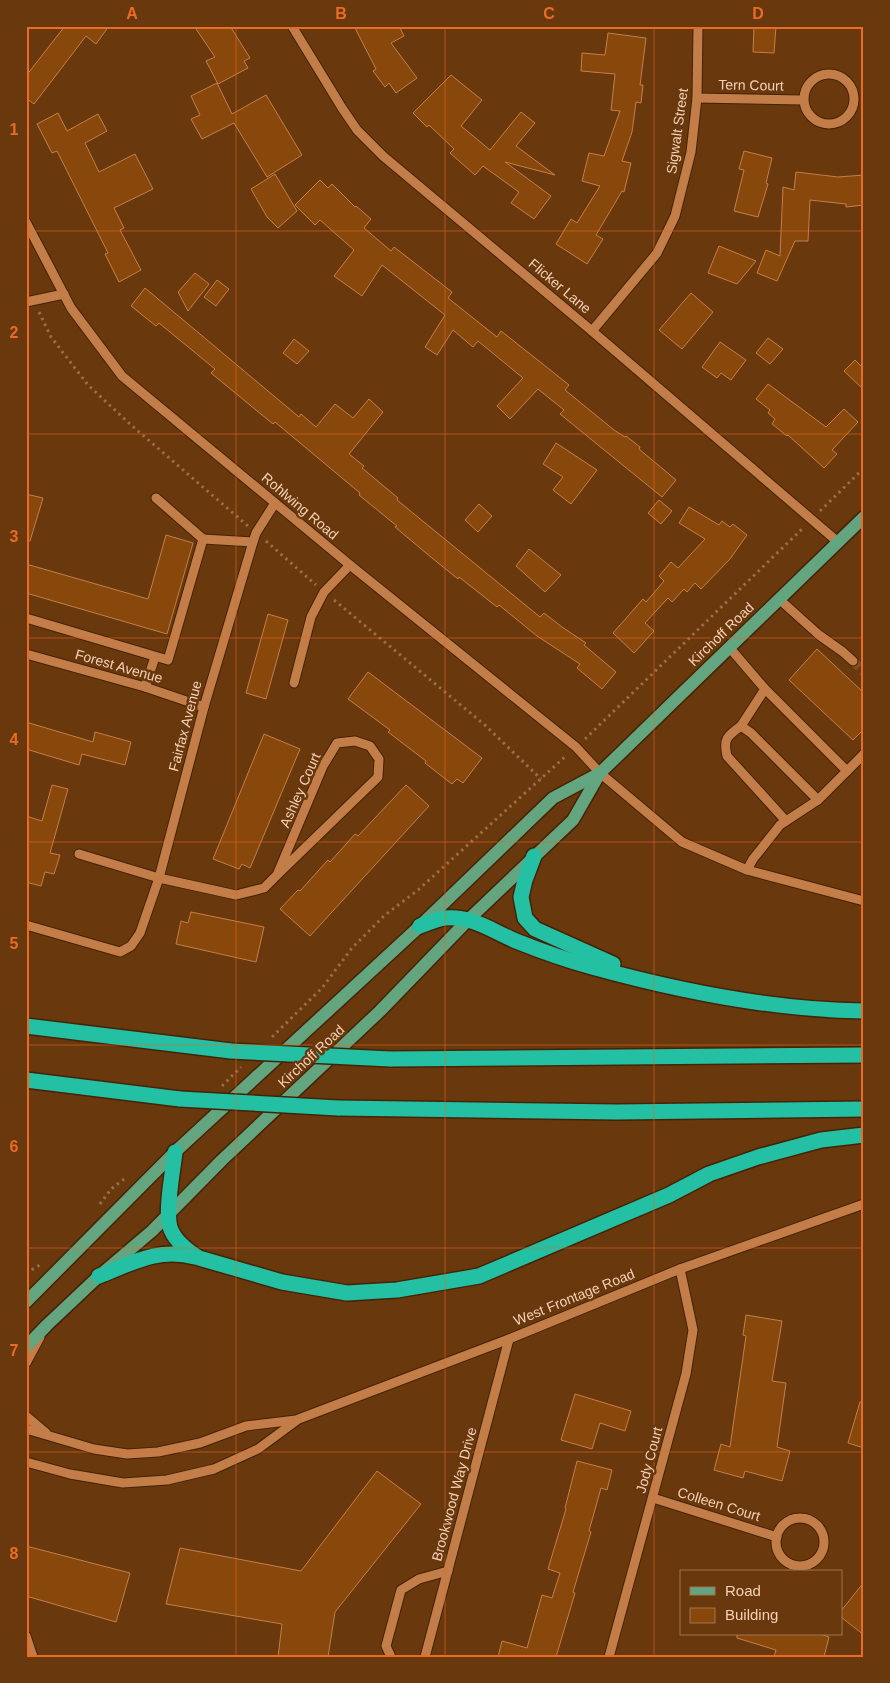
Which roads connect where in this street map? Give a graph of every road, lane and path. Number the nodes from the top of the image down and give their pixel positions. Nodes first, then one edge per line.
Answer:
1 (292, 26) edge
2 (698, 26) edge
3 (698, 98) junction
4 (803, 100) junction
5 (26, 222) edge
6 (64, 294) junction
7 (30, 301) edge
8 (592, 331) junction
9 (864, 468) edge
10 (156, 498) dead end
11 (275, 504) junction
12 (864, 516) edge
13 (812, 519) junction
14 (254, 537) junction
15 (202, 539) junction
16 (838, 542) junction
17 (350, 565) junction
18 (324, 592) junction
19 (779, 599) junction
20 (26, 618) edge
21 (729, 647) junction
22 (26, 654) edge
23 (155, 656) junction
24 (852, 661) tunnel mouth
25 (294, 683) dead end
26 (145, 687) junction
27 (765, 689) junction
28 (204, 707) junction
29 (741, 726) junction
30 (595, 729) dead end
31 (864, 754) edge
32 (847, 771) junction
33 (600, 773) junction
34 (818, 800) junction
35 (786, 821) junction
36 (79, 854) dead end
37 (534, 856) junction
38 (747, 870) junction
39 (277, 875) junction
40 (159, 878) junction
41 (864, 901) edge
42 (468, 920) junction
43 (26, 925) edge
44 (420, 926) junction
45 (658, 982) junction
46 (864, 1011) edge
47 (26, 1026) edge
48 (272, 1037) dead end
49 (864, 1055) edge
50 (243, 1065) dead end
51 (26, 1080) edge
52 (222, 1086) dead end
53 (864, 1109) edge
54 (864, 1135) edge
55 (175, 1152) junction
56 (130, 1175) dead end
57 (864, 1204) edge
58 (97, 1208) dead end
59 (168, 1214) junction
60 (199, 1258) junction
61 (42, 1263) dead end
62 (680, 1269) junction
63 (26, 1274) edge
64 (99, 1276) junction
65 (26, 1302) edge
66 (46, 1325) junction
67 (509, 1339) junction
68 (26, 1347) edge
69 (26, 1363) edge
70 (26, 1416) edge
71 (296, 1420) junction
72 (26, 1429) edge
73 (50, 1436) junction
74 (26, 1462) edge
75 (653, 1498) junction
76 (777, 1537) junction
77 (448, 1571) junction
78 (26, 1636) edge
79 (33, 1657) edge
80 (391, 1657) edge
81 (425, 1657) edge
82 (609, 1657) edge

1 - 8 street, Flicker Lane
2 - 3 street, Sigwalt Street
3 - 4 street, Tern Court
3 - 8 street, Sigwalt Street
4 - 4 street, Tern Court
5 - 6 street, Rohlwing Road
6 - 7 street
6 - 11 street, Rohlwing Road
7 - 14 path
8 - 13 street, Flicker Lane
9 - 13 path
10 - 15 street
11 - 14 street, Fairfax Avenue
11 - 17 street, Rohlwing Road
12 - 16 main road, Kirchoff Road
13 - 16 street, Flicker Lane
13 - 30 path
14 - 15 street
14 - 18 path
14 - 28 street, Fairfax Avenue
15 - 23 street
16 - 19 main road, Kirchoff Road
17 - 18 street
17 - 33 street, Rohlwing Road
18 - 25 street
18 - 48 path
19 - 21 main road, Kirchoff Road
19 - 24 street
20 - 23 street
21 - 27 street
21 - 33 main road, Kirchoff Road
22 - 26 street, Forest Avenue
23 - 26 street
26 - 28 street, Forest Avenue
27 - 29 street
27 - 32 street
28 - 40 street, Fairfax Avenue
29 - 34 street
29 - 35 street
31 - 32 street
32 - 34 street
33 - 37 main road, Kirchoff Road
33 - 38 street, Rohlwing Road
33 - 44 main road, Kirchoff Road
34 - 35 street
35 - 38 street
36 - 40 street, Ashley Court
37 - 42 main road, Kirchoff Road
37 - 45 highway
38 - 41 street, Rohlwing Road
39 - 39 street, Ashley Court
39 - 40 street, Ashley Court
40 - 43 street, Fairfax Avenue
42 - 44 highway
42 - 45 highway
42 - 59 main road, Kirchoff Road
44 - 55 main road, Kirchoff Road
45 - 46 highway
47 - 49 highway, bridge
50 - 52 path
51 - 53 highway, bridge
54 - 60 highway
55 - 59 highway
55 - 65 main road, Kirchoff Road
56 - 58 path
57 - 62 street, West Frontage Road
59 - 60 highway
59 - 64 main road, Kirchoff Road
60 - 64 highway
61 - 63 path
62 - 67 street, West Frontage Road
62 - 75 street, Jody Court
64 - 66 main road, Kirchoff Road
66 - 68 main road, Kirchoff Road
66 - 69 street
67 - 71 street, West Frontage Road
67 - 77 street, Brookwood Way Drive
70 - 73 street
71 - 73 street, West Frontage Road
71 - 74 street, West Frontage Road
72 - 73 street, West Frontage Road
75 - 76 street, Colleen Court
75 - 82 street, Jody Court
76 - 76 street
77 - 80 street
77 - 81 street, Brookwood Way Drive
78 - 79 street

